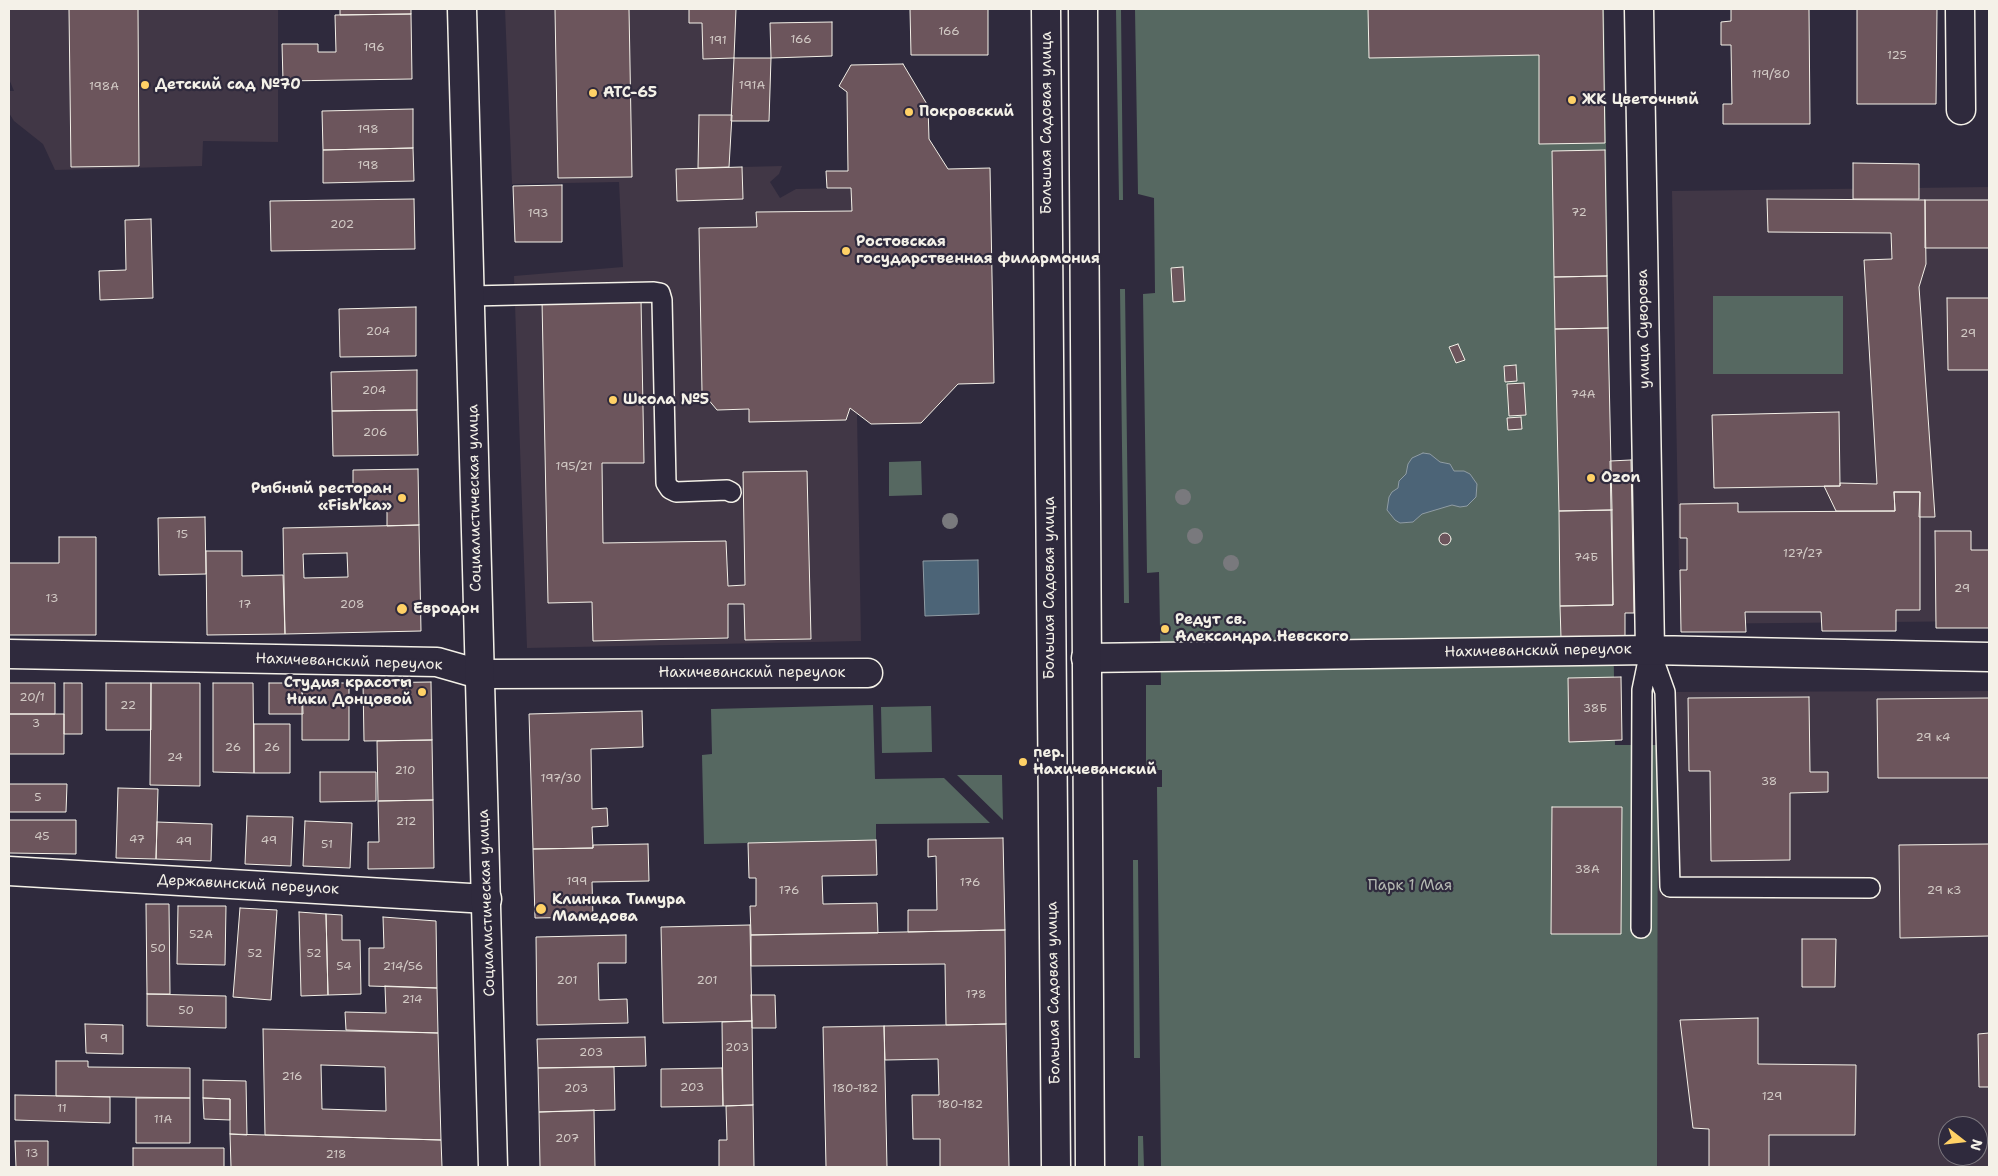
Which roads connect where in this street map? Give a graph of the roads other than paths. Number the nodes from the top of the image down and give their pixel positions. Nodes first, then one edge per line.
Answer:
1 (462, 9) edge
2 (1046, 9) edge
3 (1083, 9) edge
4 (1639, 9) edge
5 (1960, 9) edge
6 (1960, 110) dead end
7 (470, 296) junction
8 (731, 492) dead end
9 (1650, 650) junction
10 (9, 654) edge
11 (1989, 657) edge
12 (1086, 658) junction
13 (868, 673) dead end
14 (480, 674) junction
15 (9, 871) edge
16 (1870, 888) dead end
17 (487, 899) junction
18 (1641, 928) dead end
19 (493, 1167) edge
20 (1056, 1167) edge
21 (1090, 1167) edge

1 - 7 street, Социалистическая улица
2 - 20 street, Большая Садовая улица
3 - 12 street
4 - 9 street, улица Суворова
5 - 6 street
7 - 8 lane
7 - 14 street, Социалистическая улица
9 - 11 street, Нахичеванский переулок
9 - 12 street, Нахичеванский переулок
9 - 16 lane
9 - 18 lane
10 - 14 street, Нахичеванский переулок
12 - 21 street
13 - 14 street, Нахичеванский переулок
14 - 17 street, Социалистическая улица
15 - 17 street, Державинский переулок
17 - 19 street, Социалистическая улица

